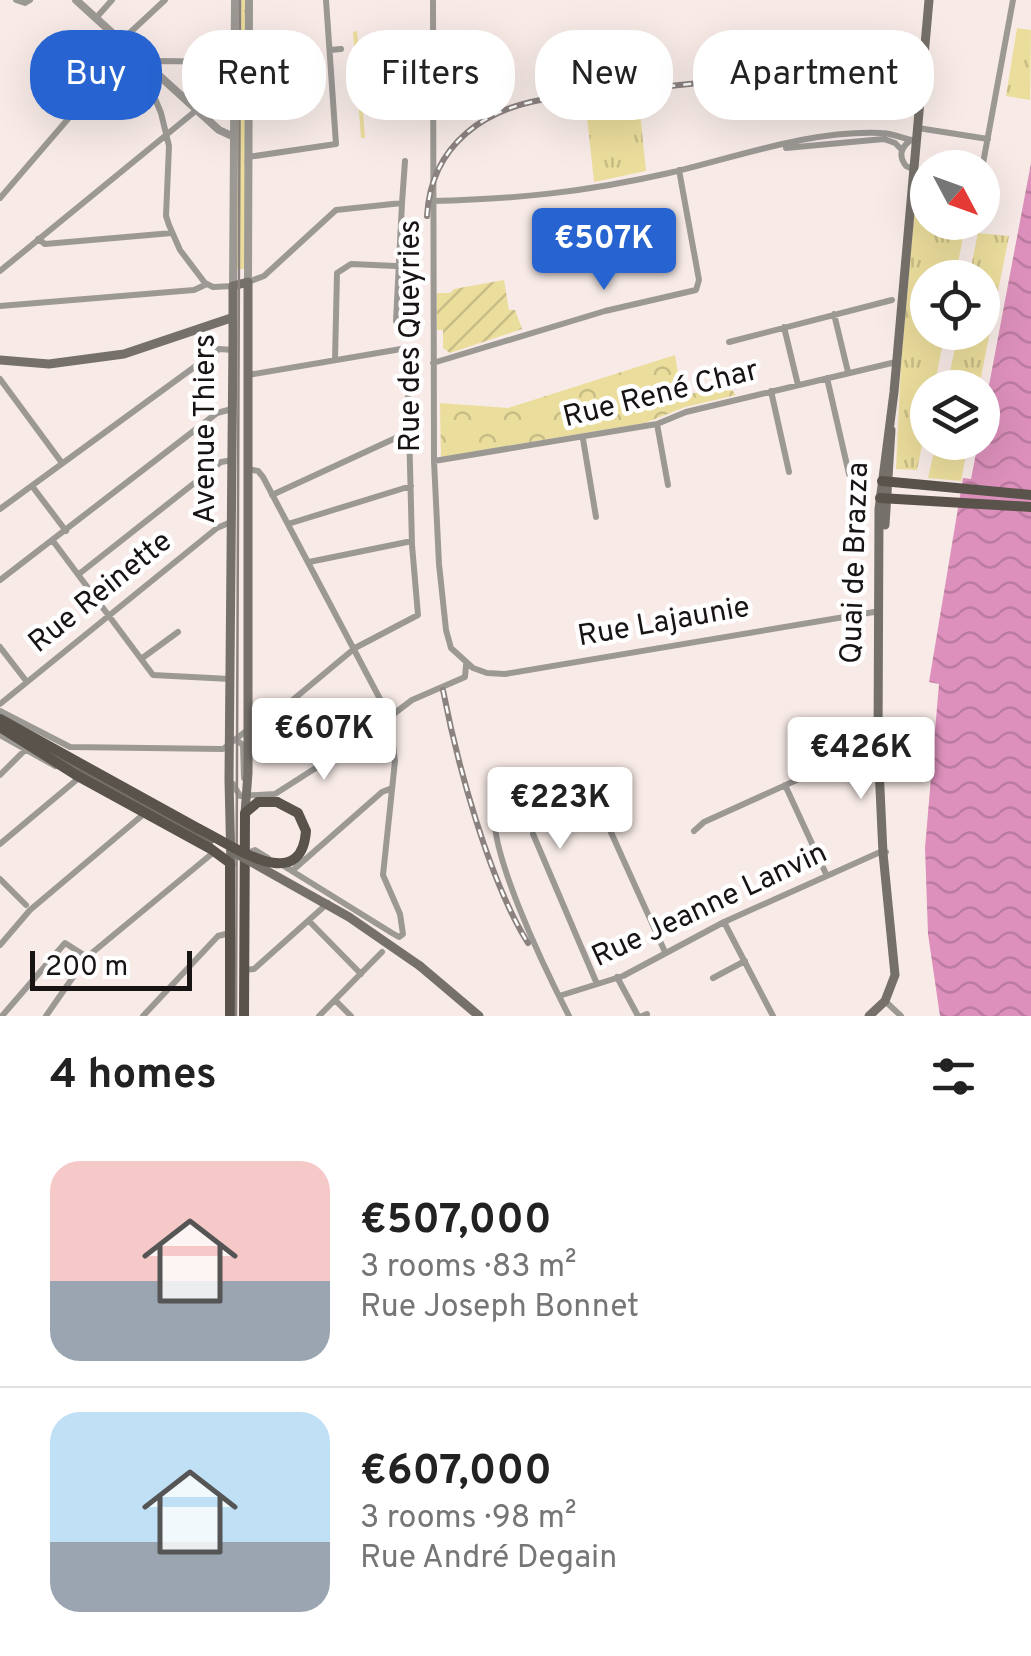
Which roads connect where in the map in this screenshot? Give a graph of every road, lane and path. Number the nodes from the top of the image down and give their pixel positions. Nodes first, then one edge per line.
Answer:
1 (16, 0) edge
2 (30, 0) edge
3 (76, 0) edge
4 (112, 0) edge
5 (165, 0) edge
6 (234, 0) edge
7 (249, 0) edge
8 (326, 0) edge
9 (433, 0) edge
10 (929, 0) edge
11 (1013, 0) edge
12 (96, 18) junction
13 (109, 30) edge
14 (131, 30) edge
15 (234, 30) edge
16 (341, 49) dead end
17 (330, 50) junction
18 (162, 78) edge
19 (182, 97) edge
20 (67, 120) edge
21 (161, 120) edge
22 (184, 120) edge
23 (208, 120) edge
24 (234, 120) edge
25 (918, 128) junction
26 (166, 134) junction
27 (234, 137) junction
28 (988, 139) junction
29 (914, 140) junction
30 (902, 150) junction
31 (914, 150) edge
32 (986, 150) edge
33 (745, 152) junction
34 (248, 158) junction
35 (405, 161) dead end
36 (910, 167) edge
37 (679, 170) junction
38 (0, 182) edge
39 (8, 189) junction
40 (0, 198) edge
41 (432, 201) junction
42 (402, 203) junction
43 (910, 221) edge
44 (172, 233) junction
45 (38, 240) junction
46 (396, 266) junction
47 (0, 271) edge
48 (241, 283) junction
49 (207, 284) junction
50 (892, 300) dead end
51 (0, 306) edge
52 (834, 314) junction
53 (233, 320) junction
54 (248, 320) junction
55 (396, 321) dead end
56 (784, 327) junction
57 (729, 342) dead end
58 (233, 350) junction
59 (0, 360) edge
60 (336, 360) junction
61 (896, 362) junction
62 (433, 364) junction
63 (848, 372) junction
64 (247, 376) junction
65 (827, 378) junction
66 (0, 379) edge
67 (798, 385) junction
68 (771, 391) junction
69 (233, 409) junction
70 (658, 424) junction
71 (409, 436) junction
72 (583, 439) junction
73 (233, 460) junction
74 (434, 461) junction
75 (62, 463) junction
76 (246, 469) junction
77 (790, 472) dead end
78 (849, 474) dead end
79 (885, 481) junction
80 (668, 484) dead end
81 (32, 486) junction
82 (411, 486) junction
83 (272, 495) junction
84 (953, 495) junction
85 (1031, 495) edge
86 (884, 498) junction
87 (1031, 507) edge
88 (0, 509) edge
89 (596, 517) dead end
90 (232, 522) junction
91 (288, 524) junction
92 (66, 532) junction
93 (54, 541) junction
94 (412, 541) junction
95 (308, 562) junction
96 (79, 574) junction
97 (0, 580) edge
98 (876, 611) junction
99 (109, 616) junction
100 (178, 632) dead end
101 (0, 646) edge
102 (355, 648) junction
103 (141, 660) junction
104 (466, 664) junction
105 (232, 679) junction
106 (27, 682) junction
107 (0, 707) edge
108 (0, 719) edge
109 (389, 719) junction
110 (3, 731) edge
111 (246, 731) junction
112 (232, 742) junction
113 (878, 746) junction
114 (25, 750) junction
115 (62, 765) junction
116 (85, 773) junction
117 (0, 775) edge
118 (785, 786) junction
119 (392, 788) junction
120 (246, 793) junction
121 (267, 799) junction
122 (497, 799) dead end
123 (600, 808) dead end
124 (144, 813) junction
125 (245, 814) junction
126 (198, 829) junction
127 (694, 831) dead end
128 (532, 834) dead end
129 (1, 841) edge
130 (214, 848) junction
131 (882, 853) junction
132 (245, 854) junction
133 (231, 861) junction
134 (292, 871) junction
135 (827, 876) junction
136 (0, 879) edge
137 (334, 897) junction
138 (26, 905) dead end
139 (308, 921) junction
140 (724, 922) junction
141 (230, 933) junction
142 (0, 945) edge
143 (382, 952) dead end
144 (664, 952) junction
145 (87, 957) junction
146 (745, 962) junction
147 (244, 970) junction
148 (361, 974) junction
149 (617, 977) junction
150 (712, 978) dead end
151 (596, 984) junction
152 (559, 996) junction
153 (336, 1000) junction
154 (887, 1003) junction
155 (642, 1015) edge
156 (2, 1016) edge
157 (46, 1016) edge
158 (143, 1016) edge
159 (230, 1016) edge
160 (244, 1016) edge
161 (319, 1016) edge
162 (352, 1016) edge
163 (478, 1016) edge
164 (569, 1016) edge
165 (774, 1016) edge
166 (869, 1016) edge
167 (877, 1016) edge
168 (900, 1016) edge

1 - 2 street
3 - 12 street
4 - 12 street
5 - 14 street
6 - 15 street, Avenue Thiers
7 - 34 street, Avenue Thiers
8 - 17 street
9 - 41 street, Rue des Queyries
10 - 25 main road, Quai de Brazza
11 - 28 street
12 - 13 street
16 - 17 street
17 - 34 street
18 - 19 street
20 - 39 street
21 - 26 street
22 - 26 street
23 - 27 street
24 - 27 street, Avenue Thiers
25 - 28 street
25 - 29 main road, Quai de Brazza
26 - 44 street
26 - 45 street
27 - 48 street, Avenue Thiers
28 - 32 street
29 - 30 street
29 - 31 main road, Quai de Brazza
29 - 33 street
30 - 33 street
30 - 36 street
33 - 37 street
34 - 48 street, Avenue Thiers
35 - 42 street
37 - 41 street
37 - 62 street
38 - 39 street
39 - 40 street
41 - 62 street, Rue des Queyries
42 - 46 street
42 - 48 street
43 - 61 main road, Quai de Brazza
44 - 45 street
44 - 49 street
45 - 47 street
46 - 55 street
46 - 60 street
48 - 49 street
48 - 53 main road, Avenue Thiers
48 - 54 main road, Avenue Thiers
49 - 51 street
50 - 52 street
52 - 56 street
52 - 63 street
53 - 54 main road
53 - 58 main road, Avenue Thiers
53 - 59 main road
54 - 64 main road, Avenue Thiers
56 - 57 street
56 - 67 street
58 - 69 main road, Avenue Thiers
58 - 75 street
60 - 64 street
60 - 71 street
61 - 63 street, Rue René Char
61 - 79 main road, Quai de Brazza
62 - 74 street, Rue des Queyries
63 - 65 street, Rue René Char
64 - 76 main road, Avenue Thiers
65 - 67 street, Rue René Char
65 - 78 street
66 - 75 street
67 - 68 street, Rue René Char
68 - 70 street, Rue René Char
68 - 77 street
69 - 73 main road, Avenue Thiers
69 - 92 street
70 - 72 street, Rue René Char
70 - 80 street
71 - 82 street
71 - 83 street
72 - 74 street, Rue René Char
72 - 89 street
73 - 90 main road, Avenue Thiers
73 - 96 street
74 - 104 street, Rue des Queyries
75 - 81 street
76 - 83 street
76 - 111 main road, Avenue Thiers
79 - 84 main road
79 - 86 main road, Quai de Brazza
81 - 88 street
81 - 92 street
82 - 91 street
82 - 94 street
83 - 91 street
84 - 85 main road
84 - 86 main road
84 - 87 main road
86 - 98 main road, Quai de Brazza
90 - 99 street, Rue Reinette
90 - 105 main road, Avenue Thiers
91 - 95 street
92 - 93 street
93 - 96 street
93 - 97 street
94 - 95 street
94 - 102 street
95 - 102 street
96 - 99 street
98 - 104 street, Rue Lajaunie
98 - 113 main road, Quai de Brazza
99 - 103 street
99 - 106 street, Rue Reinette
100 - 103 street
101 - 106 street
102 - 109 street
102 - 111 street
103 - 105 street
104 - 109 street
105 - 112 main road, Avenue Thiers
106 - 107 street, Rue Reinette
107 - 112 street
108 - 116 main road
109 - 119 street
109 - 121 street
110 - 114 street
110 - 115 main road
110 - 116 main road
111 - 112 street
111 - 120 main road, Avenue Thiers
112 - 120 street
112 - 133 main road, Avenue Thiers
113 - 118 street
113 - 131 main road, Quai de Brazza
114 - 115 street
114 - 117 street
115 - 116 main road
116 - 124 main road
116 - 126 main road
116 - 129 street
116 - 130 main road, bridge
118 - 127 street
118 - 135 street
119 - 134 street
119 - 137 street
120 - 121 street
120 - 125 main road, Avenue Thiers
121 - 125 main road
121 - 126 main road, bridge
122 - 152 street
123 - 144 street
124 - 130 main road
124 - 142 street
125 - 132 main road, Avenue Thiers
126 - 130 main road, bridge
128 - 151 street
130 - 133 main road
130 - 145 street
130 - 163 main road, bridge
131 - 135 street, Rue Jeanne Lanvin
131 - 154 main road, Quai de Brazza
132 - 133 street
132 - 134 street
132 - 147 main road, Avenue Thiers
133 - 141 main road
134 - 137 street
135 - 140 street, Rue Jeanne Lanvin
136 - 138 street
137 - 139 street
139 - 147 street
139 - 148 street
140 - 144 street, Rue Jeanne Lanvin
140 - 146 street
141 - 158 street
141 - 159 main road
143 - 148 street
144 - 149 street, Rue Jeanne Lanvin
145 - 156 street
145 - 157 street
146 - 150 street
146 - 165 street
147 - 160 main road, Avenue Thiers
148 - 153 street
149 - 151 street, Rue Jeanne Lanvin
149 - 155 street
151 - 152 street, Rue Jeanne Lanvin
152 - 164 street
153 - 161 street
153 - 162 street
154 - 166 main road
154 - 167 main road
154 - 168 street

